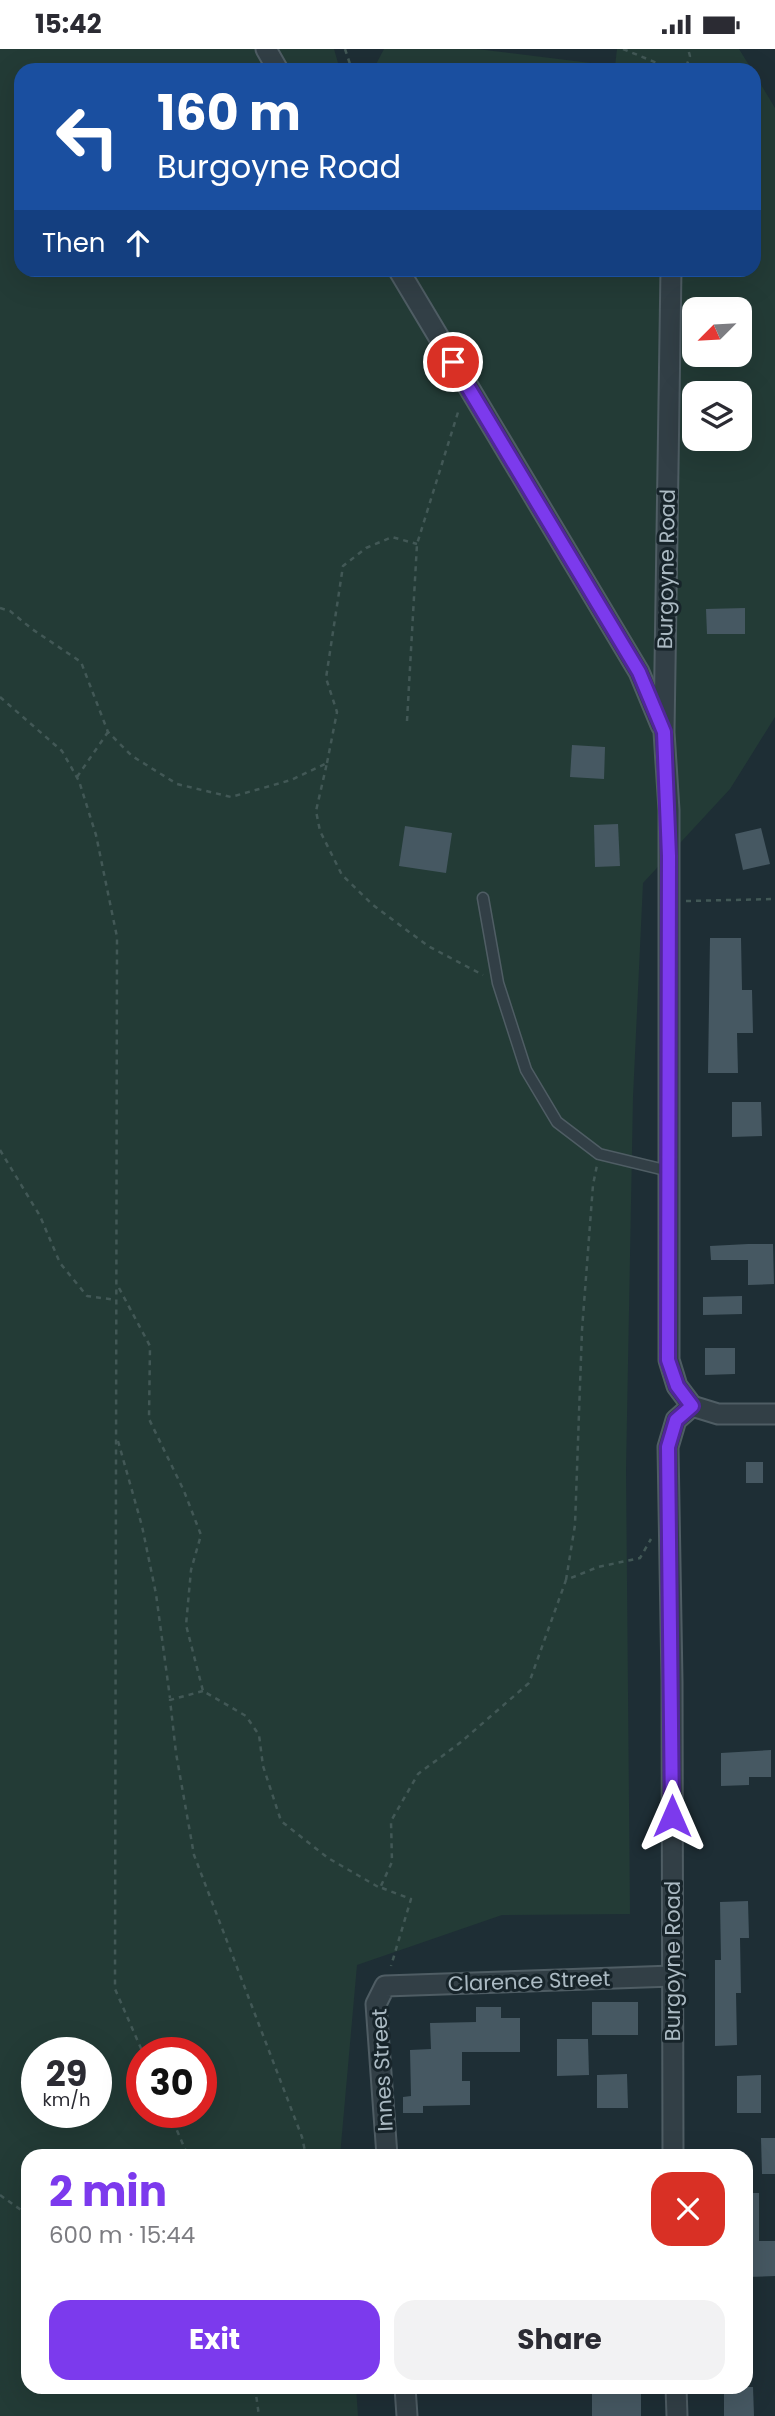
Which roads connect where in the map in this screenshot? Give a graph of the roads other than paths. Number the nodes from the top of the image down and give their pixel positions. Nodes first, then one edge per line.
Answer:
1 (403, 277) edge
2 (671, 277) edge
3 (664, 732) junction
4 (483, 898) dead end
5 (668, 1171) junction
6 (692, 1406) junction
7 (775, 1414) edge
8 (673, 1976) junction
9 (385, 1986) joint
10 (386, 2149) edge
11 (673, 2149) edge
12 (405, 2394) edge
13 (676, 2394) edge
14 (407, 2416) edge
15 (677, 2416) edge

1 - 3 street
2 - 3 street, Burgoyne Road
3 - 5 street, Burgoyne Road
4 - 5 lane
5 - 6 street, Burgoyne Road
6 - 7 street
6 - 8 street, Burgoyne Road
8 - 9 street, Clarence Street
8 - 11 street, Burgoyne Road
9 - 10 street, Innes Street
12 - 14 street
13 - 15 street

